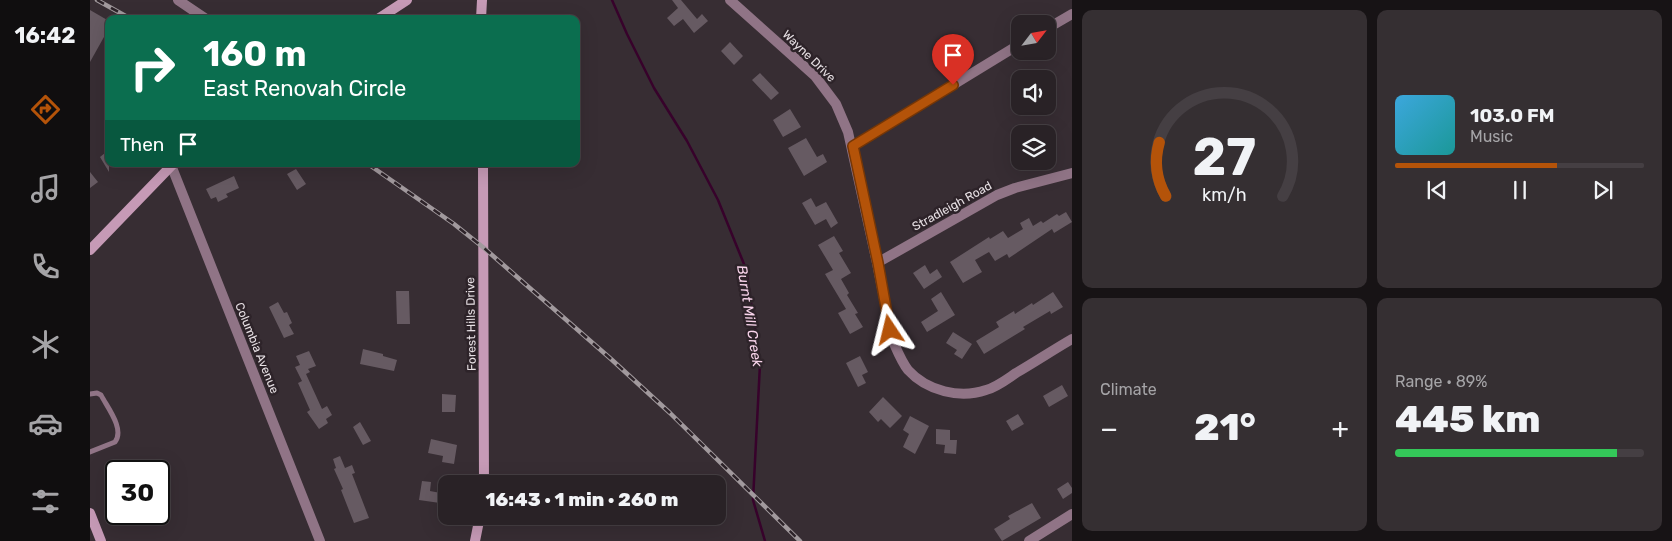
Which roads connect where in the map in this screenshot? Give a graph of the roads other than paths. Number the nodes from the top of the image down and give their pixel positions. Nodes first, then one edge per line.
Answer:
1 (178, 0) edge
2 (407, 0) edge
3 (482, 0) edge
4 (730, 0) edge
5 (1072, 14) edge
6 (200, 15) edge
7 (384, 15) edge
8 (481, 15) edge
9 (1056, 23) edge
10 (1011, 49) edge
11 (853, 146) junction
12 (169, 167) edge
13 (173, 167) edge
14 (483, 167) edge
15 (1072, 173) edge
16 (90, 250) edge
17 (878, 263) junction
18 (1072, 339) edge
19 (90, 394) edge
20 (90, 452) edge
21 (484, 475) edge
22 (90, 513) edge
23 (1072, 514) edge
24 (478, 525) edge
25 (101, 541) edge
26 (320, 541) edge
27 (475, 541) edge
28 (1028, 541) edge

1 - 6 street
2 - 7 street
3 - 8 street
4 - 11 street, Wayne Drive
5 - 9 street
10 - 11 street
11 - 17 street, Wayne Drive
12 - 16 street
13 - 26 street, Columbia Avenue
14 - 21 street, Forest Hills Drive
15 - 17 street, Stradleigh Road
17 - 18 street, Wayne Drive
19 - 20 lane
22 - 25 street
23 - 28 street
24 - 27 street

